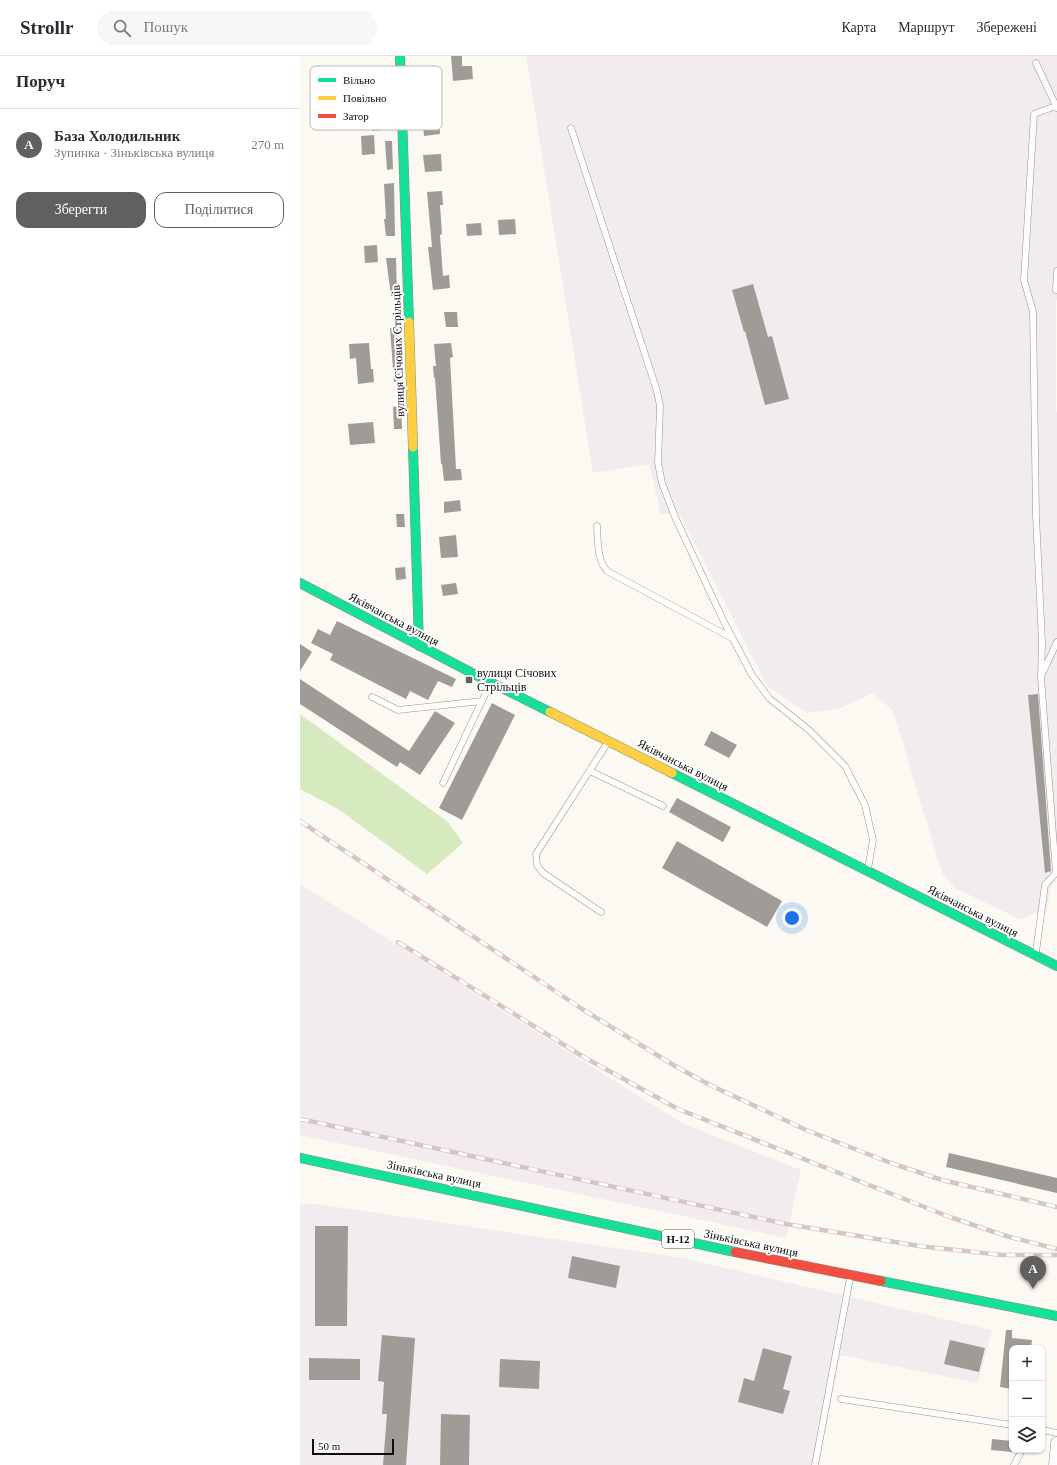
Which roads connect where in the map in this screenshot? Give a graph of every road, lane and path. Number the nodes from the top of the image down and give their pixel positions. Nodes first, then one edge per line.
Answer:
1 (400, 56) edge
2 (1036, 62) dead end
3 (400, 66) edge
4 (1056, 107) edge
5 (571, 128) dead end
6 (402, 130) edge
7 (1057, 271) edge
8 (1056, 290) edge
9 (597, 526) dead end
10 (300, 583) edge
11 (732, 638) junction
12 (1057, 642) edge
13 (419, 646) junction
14 (1041, 678) junction
15 (491, 682) junction
16 (372, 697) dead end
17 (482, 701) junction
18 (609, 741) junction
19 (590, 771) junction
20 (443, 783) dead end
21 (663, 806) dead end
22 (868, 871) junction
23 (601, 912) dead end
24 (1036, 956) junction
25 (1057, 966) edge
26 (300, 1158) edge
27 (851, 1276) junction
28 (1057, 1316) edge
29 (841, 1399) dead end
30 (1009, 1425) edge
31 (1045, 1430) edge
32 (1057, 1432) edge
33 (1057, 1443) edge
34 (1020, 1453) edge
35 (815, 1465) edge
36 (1014, 1465) edge
37 (1055, 1465) edge

1 - 3 street, вулиця Січових Стрільців
2 - 4 lane
4 - 14 lane
5 - 11 lane
6 - 13 street, вулиця Січових Стрільців
7 - 8 lane
9 - 11 lane
10 - 13 street, Яківчанська вулиця
11 - 22 lane
12 - 14 lane
13 - 15 street, Яківчанська вулиця
14 - 24 lane
15 - 17 lane
15 - 18 street, Яківчанська вулиця
16 - 17 lane
17 - 20 lane
18 - 19 lane
18 - 22 street, Яківчанська вулиця
19 - 21 lane
19 - 23 lane
22 - 24 street, Яківчанська вулиця
24 - 25 street, Яківчанська вулиця
26 - 27 street, Зіньківська вулиця / Н-12
27 - 28 street, Зіньківська вулиця / Н-12
27 - 35 lane
29 - 30 lane
31 - 32 lane
33 - 37 street
34 - 36 lane

